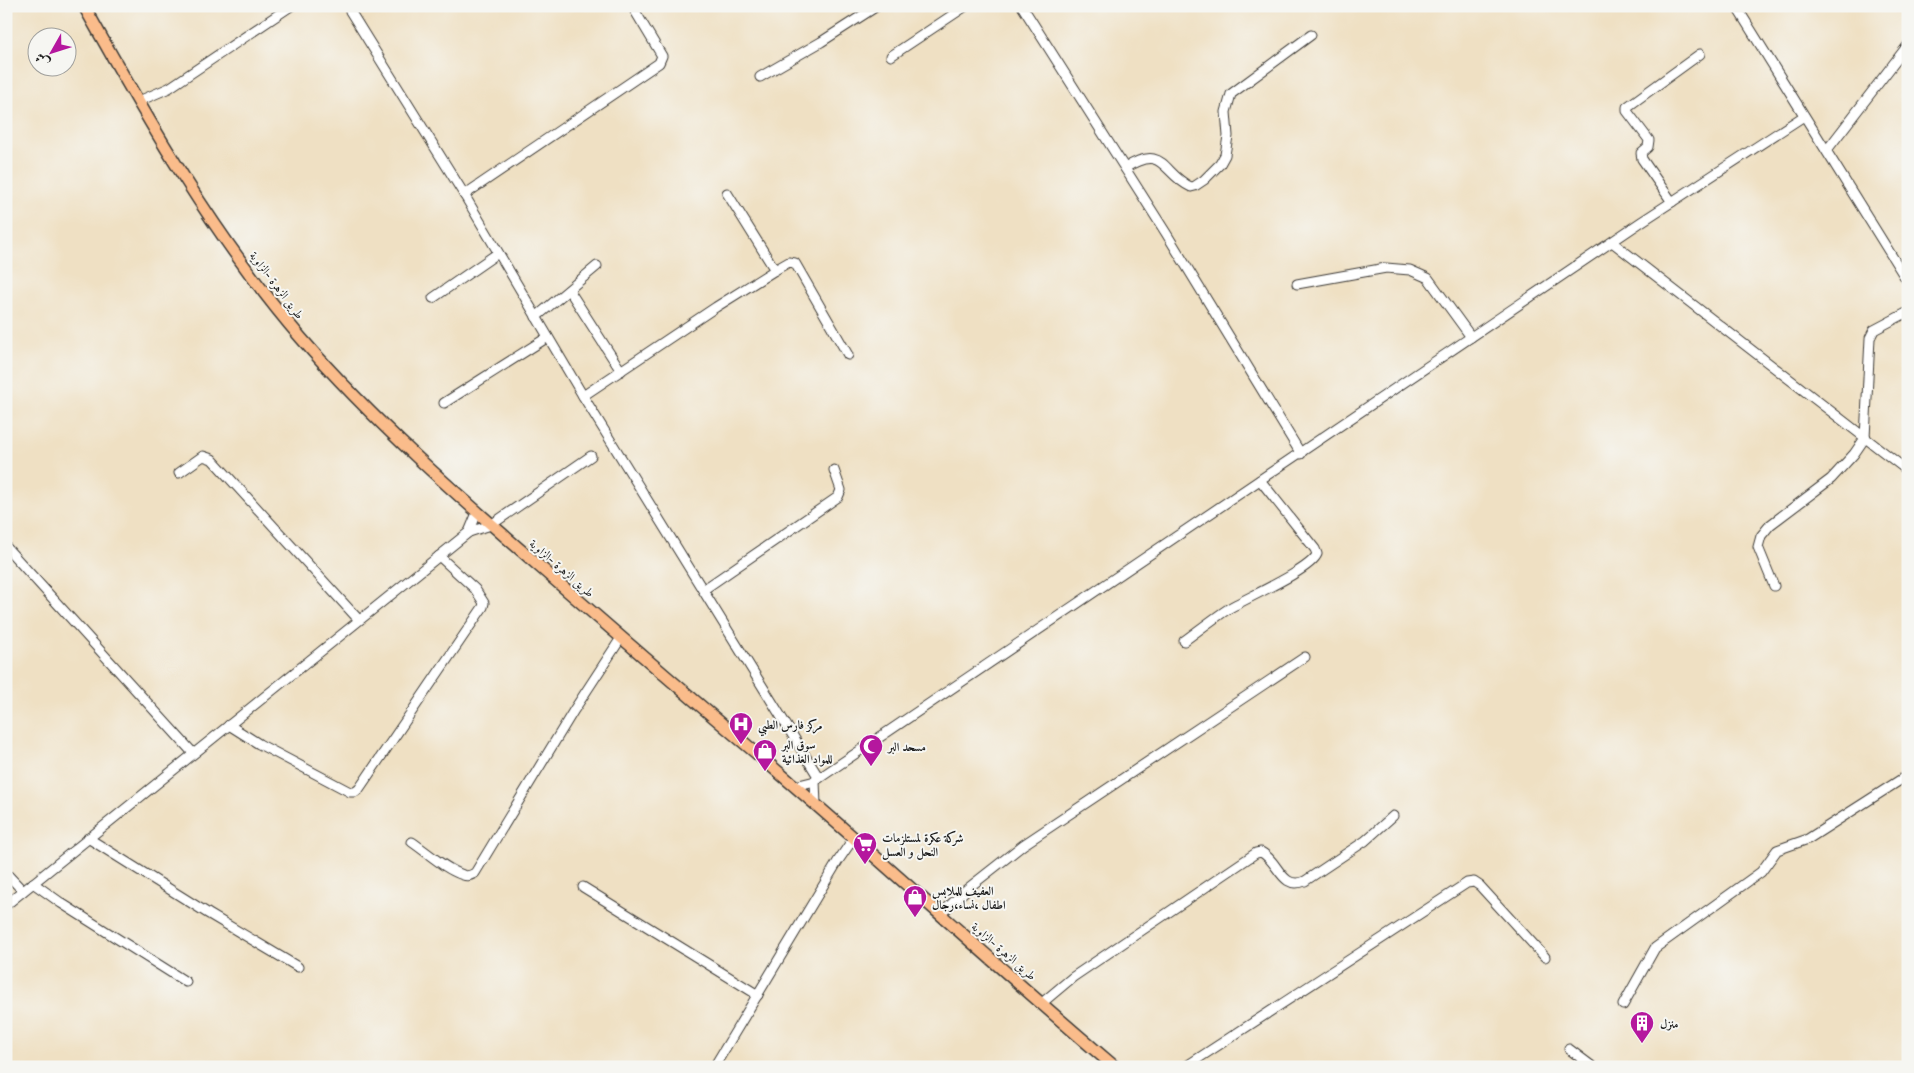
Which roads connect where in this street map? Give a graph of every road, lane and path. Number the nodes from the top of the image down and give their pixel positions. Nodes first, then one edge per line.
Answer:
1 (84, 6) edge
2 (291, 6) edge
3 (350, 6) edge
4 (632, 6) edge
5 (877, 6) edge
6 (966, 6) edge
7 (1022, 6) edge
8 (1736, 6) edge
9 (1744, 6) edge
10 (1744, 20) junction
11 (1311, 35) dead end
12 (1908, 45) edge
13 (1700, 54) dead end
14 (891, 56) dead end
15 (760, 77) dead end
16 (139, 101) junction
17 (1804, 116) junction
18 (1827, 150) junction
19 (1125, 168) junction
20 (727, 193) dead end
21 (464, 195) junction
22 (1672, 202) junction
23 (1612, 242) junction
24 (498, 253) junction
25 (598, 266) dead end
26 (775, 270) junction
27 (1908, 282) edge
28 (1297, 284) dead end
29 (569, 290) junction
30 (433, 298) dead end
31 (1908, 312) edge
32 (536, 317) junction
33 (548, 337) junction
34 (1472, 337) junction
35 (848, 355) dead end
36 (621, 371) junction
37 (583, 396) junction
38 (444, 403) dead end
39 (1865, 438) junction
40 (1301, 454) junction
41 (591, 456) dead end
42 (834, 470) dead end
43 (1908, 471) edge
44 (179, 473) dead end
45 (1260, 480) junction
46 (477, 513) junction
47 (491, 524) junction
48 (469, 532) junction
49 (6, 547) edge
50 (439, 556) junction
51 (1774, 586) dead end
52 (703, 590) junction
53 (359, 620) junction
54 (621, 638) junction
55 (1184, 641) dead end
56 (1305, 657) dead end
57 (229, 725) junction
58 (193, 753) junction
59 (1908, 775) edge
60 (817, 779) junction
61 (795, 786) junction
62 (816, 805) junction
63 (1393, 816) dead end
64 (88, 838) junction
65 (853, 839) junction
66 (412, 842) dead end
67 (6, 873) edge
68 (33, 883) junction
69 (583, 887) dead end
70 (23, 891) junction
71 (6, 905) edge
72 (941, 914) junction
73 (1545, 957) dead end
74 (298, 967) dead end
75 (186, 982) dead end
76 (758, 995) junction
77 (1042, 1003) junction
78 (1624, 1005) dead end
79 (1569, 1048) dead end
80 (714, 1067) edge
81 (1115, 1067) edge
82 (1185, 1067) edge
83 (1592, 1067) edge

1 - 16 main road, طريق الزهرة -الزاوية
2 - 16 street
3 - 21 street
4 - 21 street
5 - 15 street
6 - 14 street
7 - 19 street
8 - 10 street
9 - 10 street
10 - 17 street
11 - 19 street
12 - 18 street
13 - 22 street
16 - 46 main road, طريق الزهرة -الزاوية
17 - 18 street
17 - 22 street
18 - 27 street
19 - 40 street
20 - 26 street
21 - 24 street
22 - 23 street
23 - 34 street
23 - 39 street
24 - 30 street
24 - 32 street
25 - 29 street
26 - 35 street
26 - 36 street
28 - 34 street
29 - 32 street
29 - 36 street
31 - 39 street
32 - 33 street
33 - 37 street
33 - 38 street
34 - 40 street
36 - 37 street
37 - 52 street
39 - 43 street
39 - 51 street
40 - 45 street
41 - 47 street
42 - 52 street
44 - 53 street
45 - 55 street
45 - 60 street
46 - 47 main road, طريق الزهرة -الزاوية
46 - 48 street
47 - 48 street
47 - 54 main road, طريق الزهرة -الزاوية
48 - 50 street
49 - 58 street
50 - 53 street
50 - 57 street
52 - 60 street
53 - 57 street
54 - 61 main road, طريق الزهرة -الزاوية
54 - 66 street
56 - 72 street
57 - 58 street
58 - 64 street
59 - 78 street
60 - 61 street
60 - 62 street
61 - 62 main road, طريق الزهرة -الزاوية
62 - 65 main road, طريق الزهرة -الزاوية
63 - 77 street
64 - 68 street
64 - 74 street
65 - 72 main road, طريق الزهرة -الزاوية
65 - 76 street
67 - 70 street
68 - 70 street
68 - 75 street
69 - 76 street
70 - 71 street
72 - 77 main road, طريق الزهرة -الزاوية
73 - 82 street
76 - 80 street
77 - 81 main road, طريق الزهرة -الزاوية
79 - 83 street

